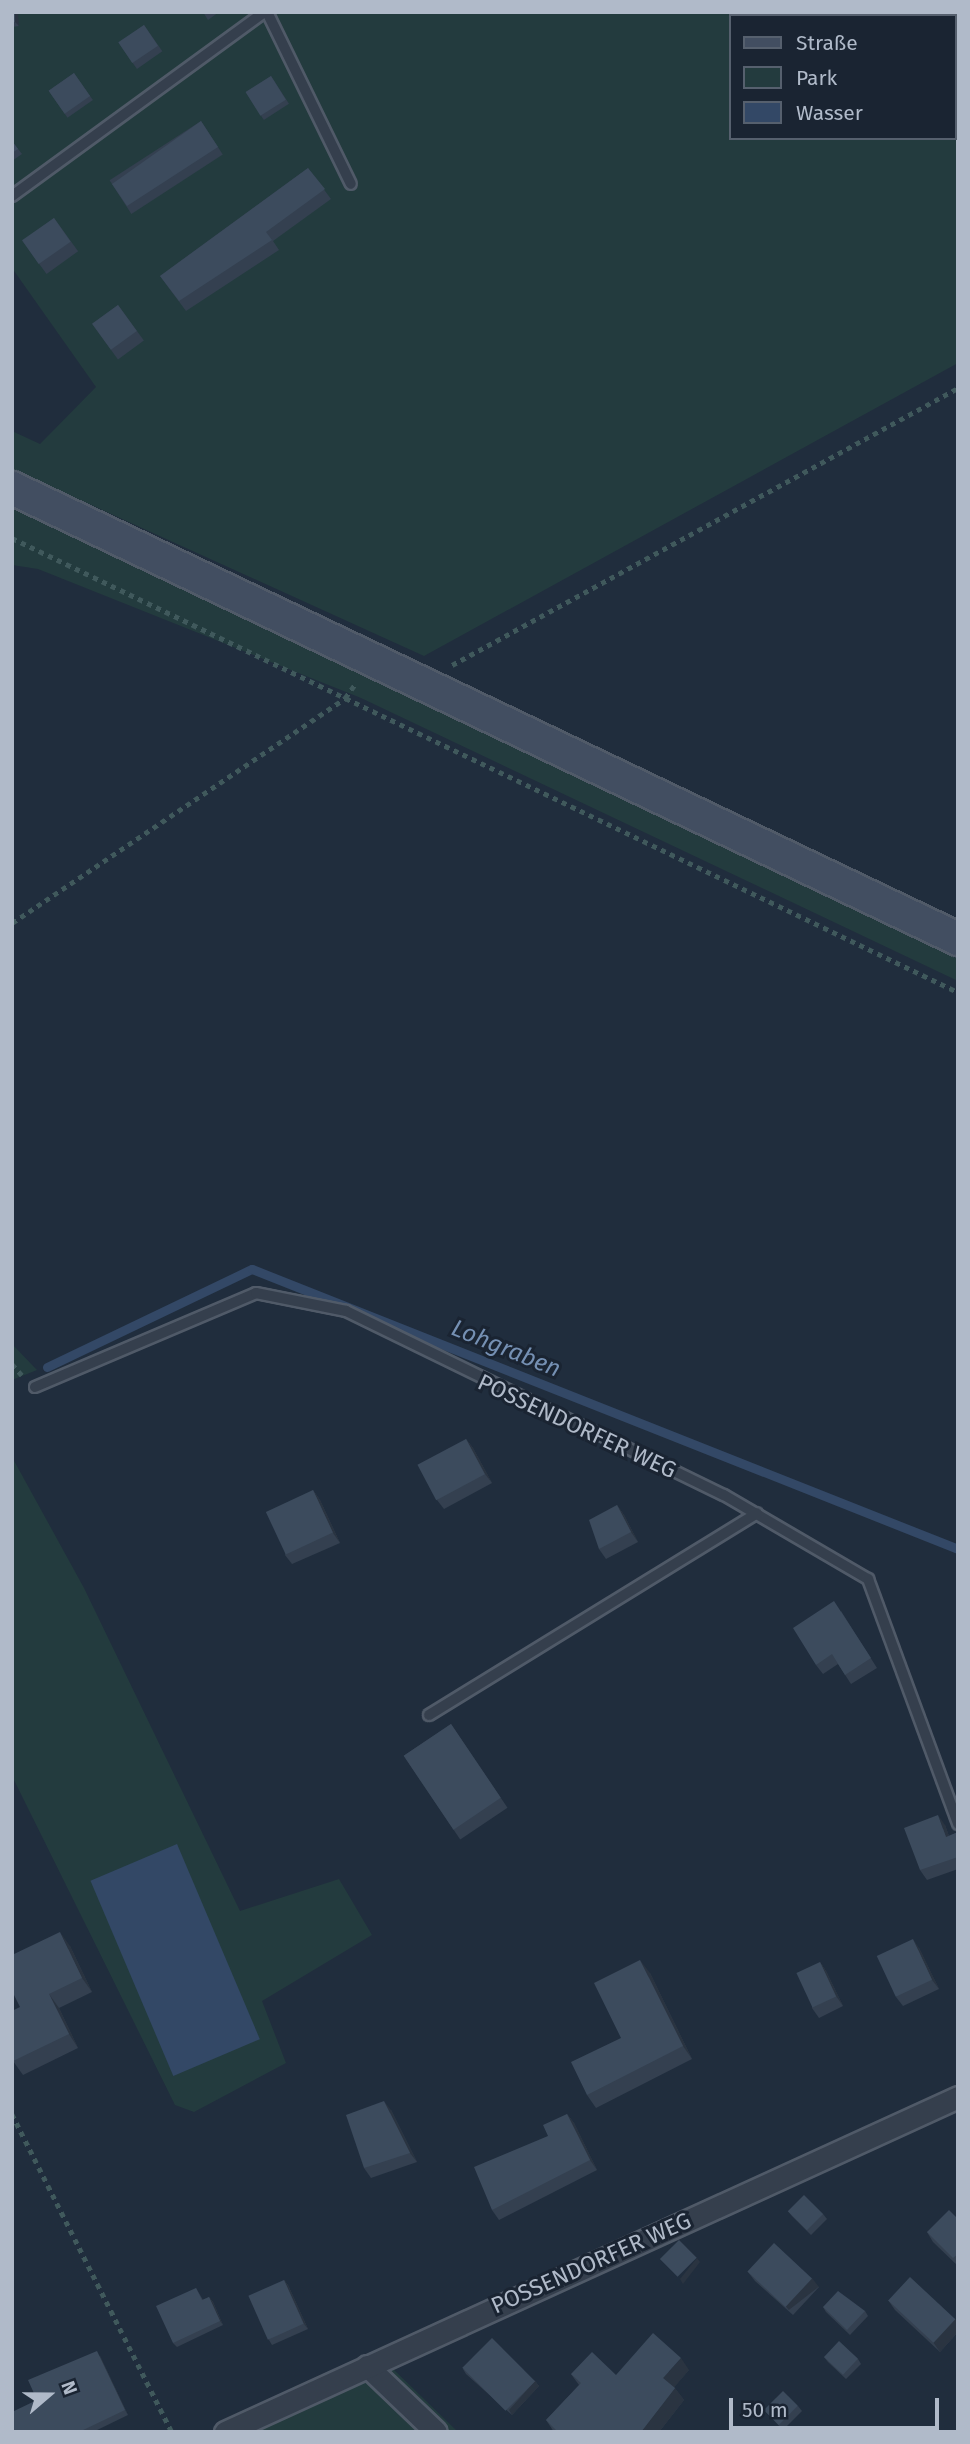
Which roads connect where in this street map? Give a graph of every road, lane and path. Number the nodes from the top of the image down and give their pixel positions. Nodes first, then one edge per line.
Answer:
1 (265, 12) edge
2 (352, 184) dead end
3 (12, 197) edge
4 (958, 388) edge
5 (12, 488) edge
6 (12, 538) edge
7 (370, 660) junction
8 (418, 684) junction
9 (345, 698) junction
10 (12, 923) edge
11 (958, 939) edge
12 (958, 992) edge
13 (35, 1387) dead end
14 (757, 1513) junction
15 (429, 1715) dead end
16 (958, 1824) edge
17 (958, 2097) edge
18 (12, 2114) edge
19 (367, 2366) junction
20 (172, 2432) edge
21 (225, 2432) edge
22 (436, 2432) edge

1 - 2 lane
1 - 3 lane
4 - 8 path
5 - 7 main road
6 - 9 path
7 - 8 main road
7 - 9 path
8 - 11 main road
9 - 10 path
9 - 12 path
13 - 14 lane, POSSENDORFER WEG
14 - 15 lane
14 - 16 lane, POSSENDORFER WEG
17 - 19 street, POSSENDORFER WEG
18 - 20 path
19 - 21 street, POSSENDORFER WEG
19 - 22 street

